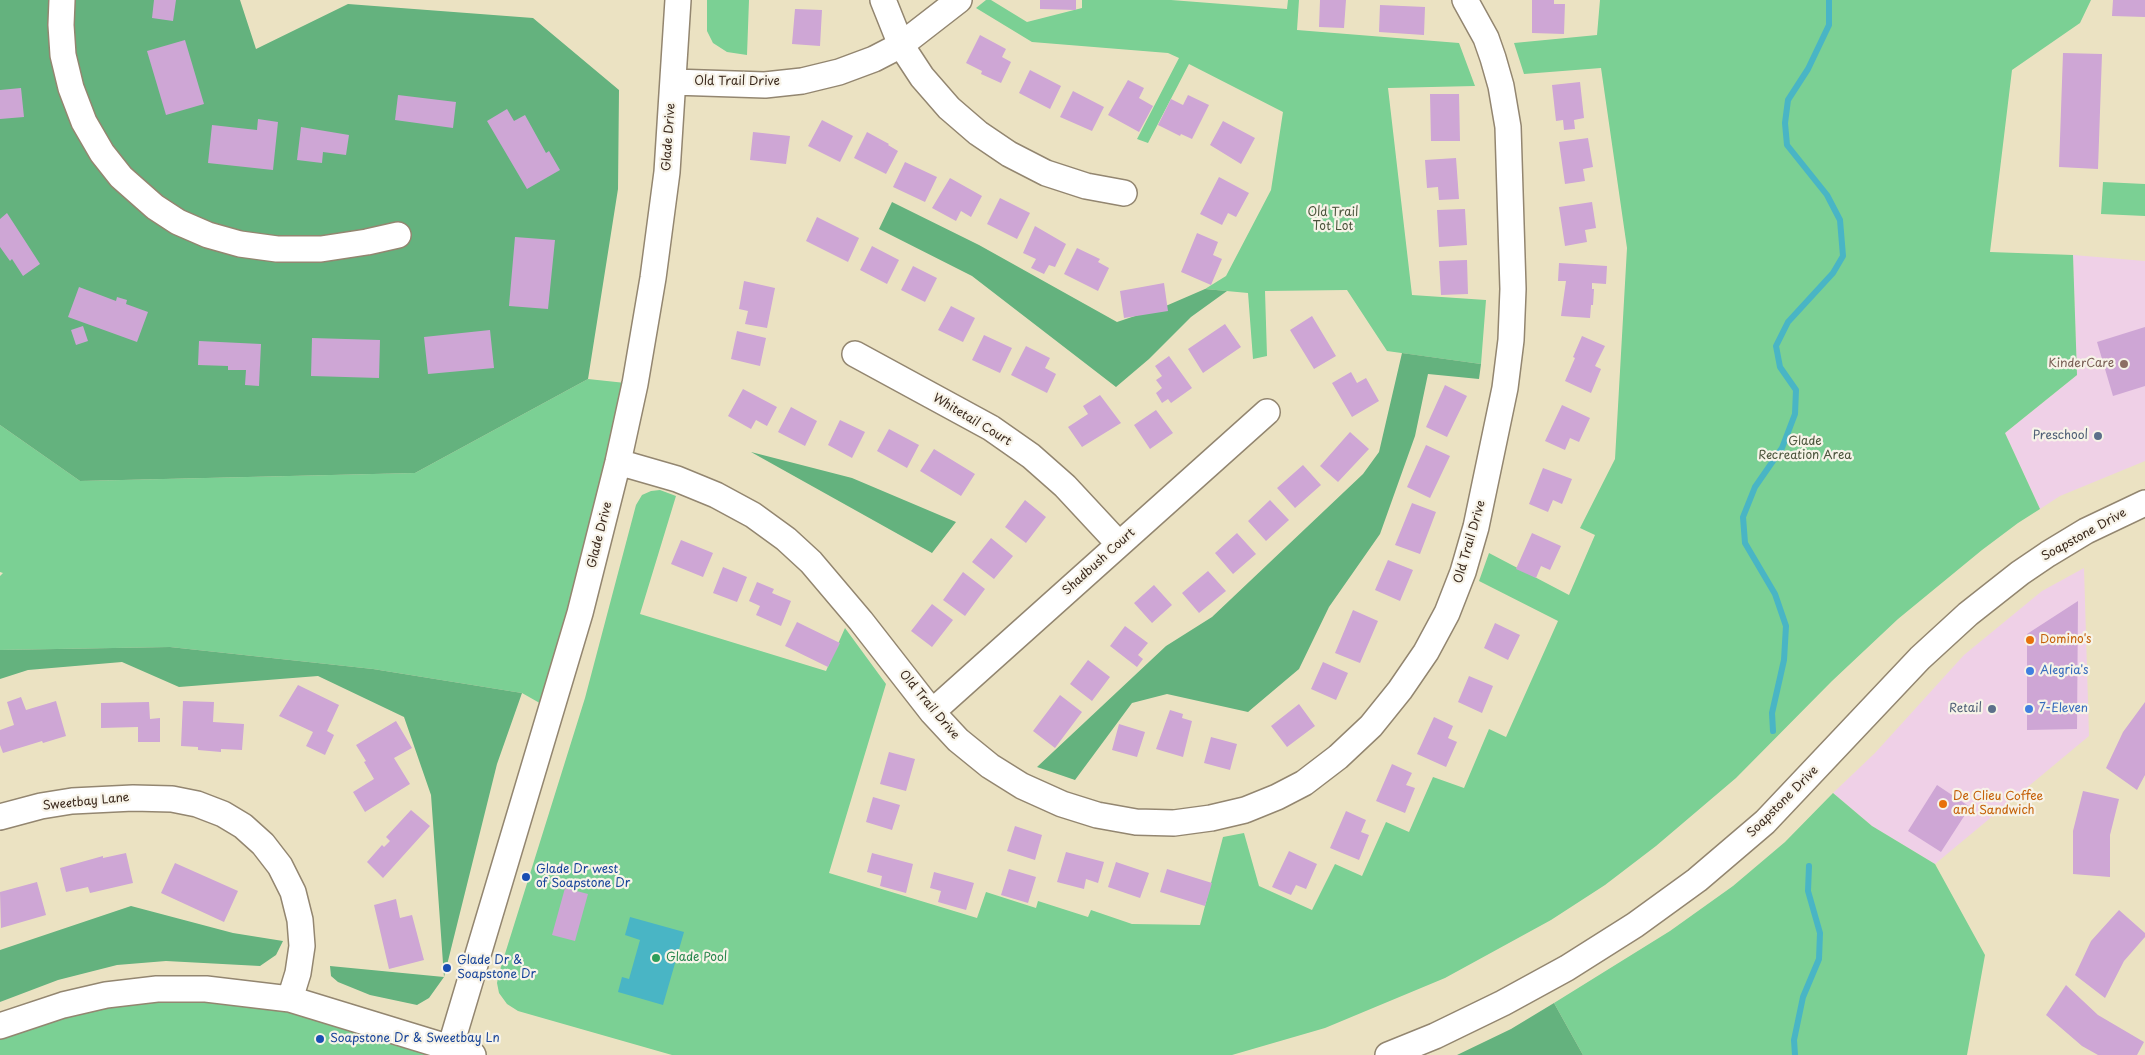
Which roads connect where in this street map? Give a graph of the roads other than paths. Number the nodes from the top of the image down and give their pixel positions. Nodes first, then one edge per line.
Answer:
1 (62, 0) edge
2 (678, 0) edge
3 (883, 0) edge
4 (959, 0) edge
5 (1465, 0) edge
6 (901, 46) junction
7 (673, 82) junction
8 (1124, 192) dead end
9 (398, 235) dead end
10 (855, 354) dead end
11 (1267, 412) dead end
12 (618, 462) junction
13 (2145, 503) edge
14 (1119, 544) junction
15 (932, 712) junction
16 (0, 817) edge
17 (290, 1000) junction
18 (0, 1026) edge
19 (457, 1053) edge
20 (1388, 1055) edge

1 - 9 street
2 - 7 street, Glade Drive
3 - 6 street
4 - 6 street, Old Trail Drive
5 - 15 street, Old Trail Drive
6 - 7 street, Old Trail Drive
6 - 8 street
7 - 12 street, Glade Drive
10 - 14 street, Whitetail Court
11 - 14 street, Shadbush Court
12 - 15 street, Old Trail Drive
12 - 19 street, Glade Drive
13 - 20 street, Soapstone Drive
14 - 15 street, Shadbush Court
16 - 17 street, Sweetbay Lane
17 - 18 street
17 - 19 street

